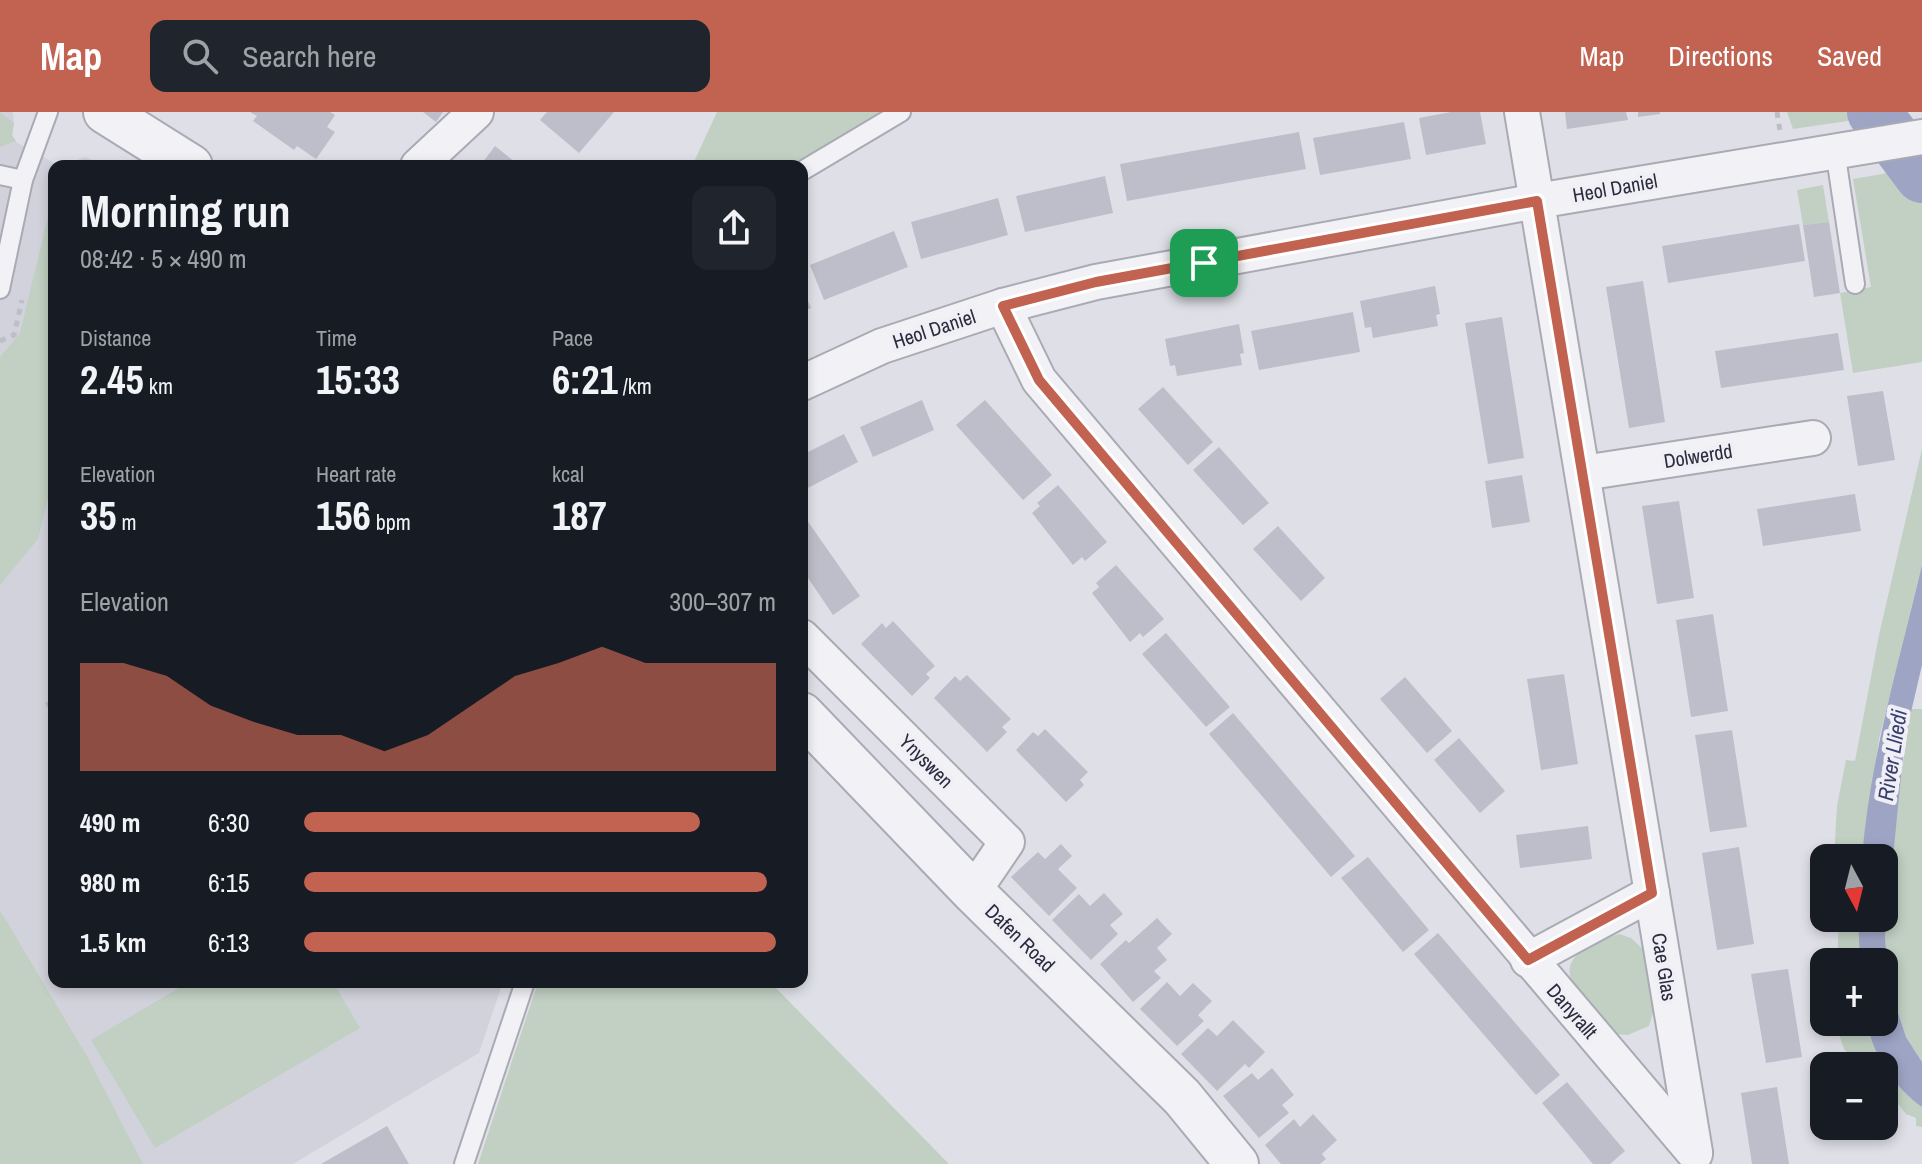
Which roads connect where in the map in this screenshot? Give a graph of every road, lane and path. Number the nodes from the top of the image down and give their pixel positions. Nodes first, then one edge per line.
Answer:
1 (48, 112) edge
2 (105, 112) edge
3 (476, 112) edge
4 (901, 112) edge
5 (1522, 112) edge
6 (1922, 137) edge
7 (1848, 148) junction
8 (181, 160) edge
9 (424, 160) edge
10 (808, 167) edge
11 (0, 175) edge
12 (23, 180) junction
13 (1537, 201) junction
14 (3, 262) edge
15 (1855, 284) dead end
16 (0, 289) edge
17 (1003, 306) junction
18 (808, 380) edge
19 (1813, 438) dead end
20 (1583, 473) junction
21 (808, 643) edge
22 (808, 720) edge
23 (973, 892) junction
24 (1652, 893) junction
25 (1528, 960) junction
26 (523, 988) edge
27 (1696, 1159) edge
28 (464, 1164) edge
29 (1237, 1164) edge

1 - 12 lane
2 - 8 street
3 - 9 street
4 - 10 lane
5 - 13 street, Cae Glas
6 - 7 street, Heol Daniel
7 - 13 street, Heol Daniel
7 - 15 lane
11 - 12 lane
12 - 14 lane
13 - 17 street, Heol Daniel
13 - 20 street, Cae Glas
14 - 16 lane
17 - 18 street, Heol Daniel
17 - 25 street, Danyrallt
19 - 20 street, Dolwerdd
20 - 24 street, Cae Glas
21 - 23 street, Ynyswen
22 - 23 street, Dafen Road
23 - 29 street, Dafen Road
24 - 25 street
24 - 27 street, Cae Glas
25 - 27 street, Danyrallt
26 - 28 lane

